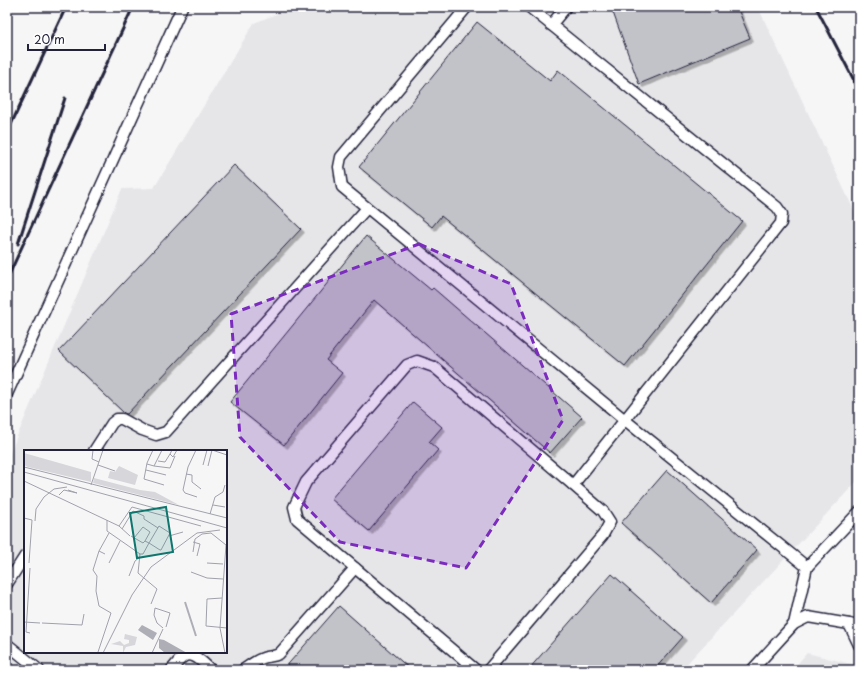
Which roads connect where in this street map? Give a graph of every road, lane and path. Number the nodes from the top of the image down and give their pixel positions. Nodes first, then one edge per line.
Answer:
1 (182, 7) edge
2 (467, 7) edge
3 (529, 7) edge
4 (566, 7) edge
5 (551, 25) junction
6 (368, 208) junction
7 (7, 394) edge
8 (625, 420) junction
9 (95, 450) edge
10 (574, 485) junction
11 (859, 512) edge
12 (24, 558) edge
13 (807, 567) junction
14 (355, 568) junction
15 (7, 584) edge
16 (794, 624) junction
17 (854, 625) edge
18 (7, 644) edge
19 (859, 645) edge
20 (191, 653) edge
21 (39, 670) edge
22 (171, 670) edge
23 (212, 670) edge
24 (243, 670) edge
25 (476, 670) edge
26 (488, 670) edge
27 (752, 670) edge

1 - 7 lane
2 - 6 lane
3 - 5 lane
4 - 5 lane
5 - 8 lane
6 - 8 lane
6 - 9 lane
8 - 10 lane
8 - 13 lane
10 - 14 lane
10 - 26 lane
11 - 13 lane
12 - 15 lane
13 - 16 lane
14 - 24 lane
14 - 25 lane
16 - 17 lane
16 - 27 lane
17 - 19 lane
18 - 21 lane
20 - 22 lane
20 - 23 lane

